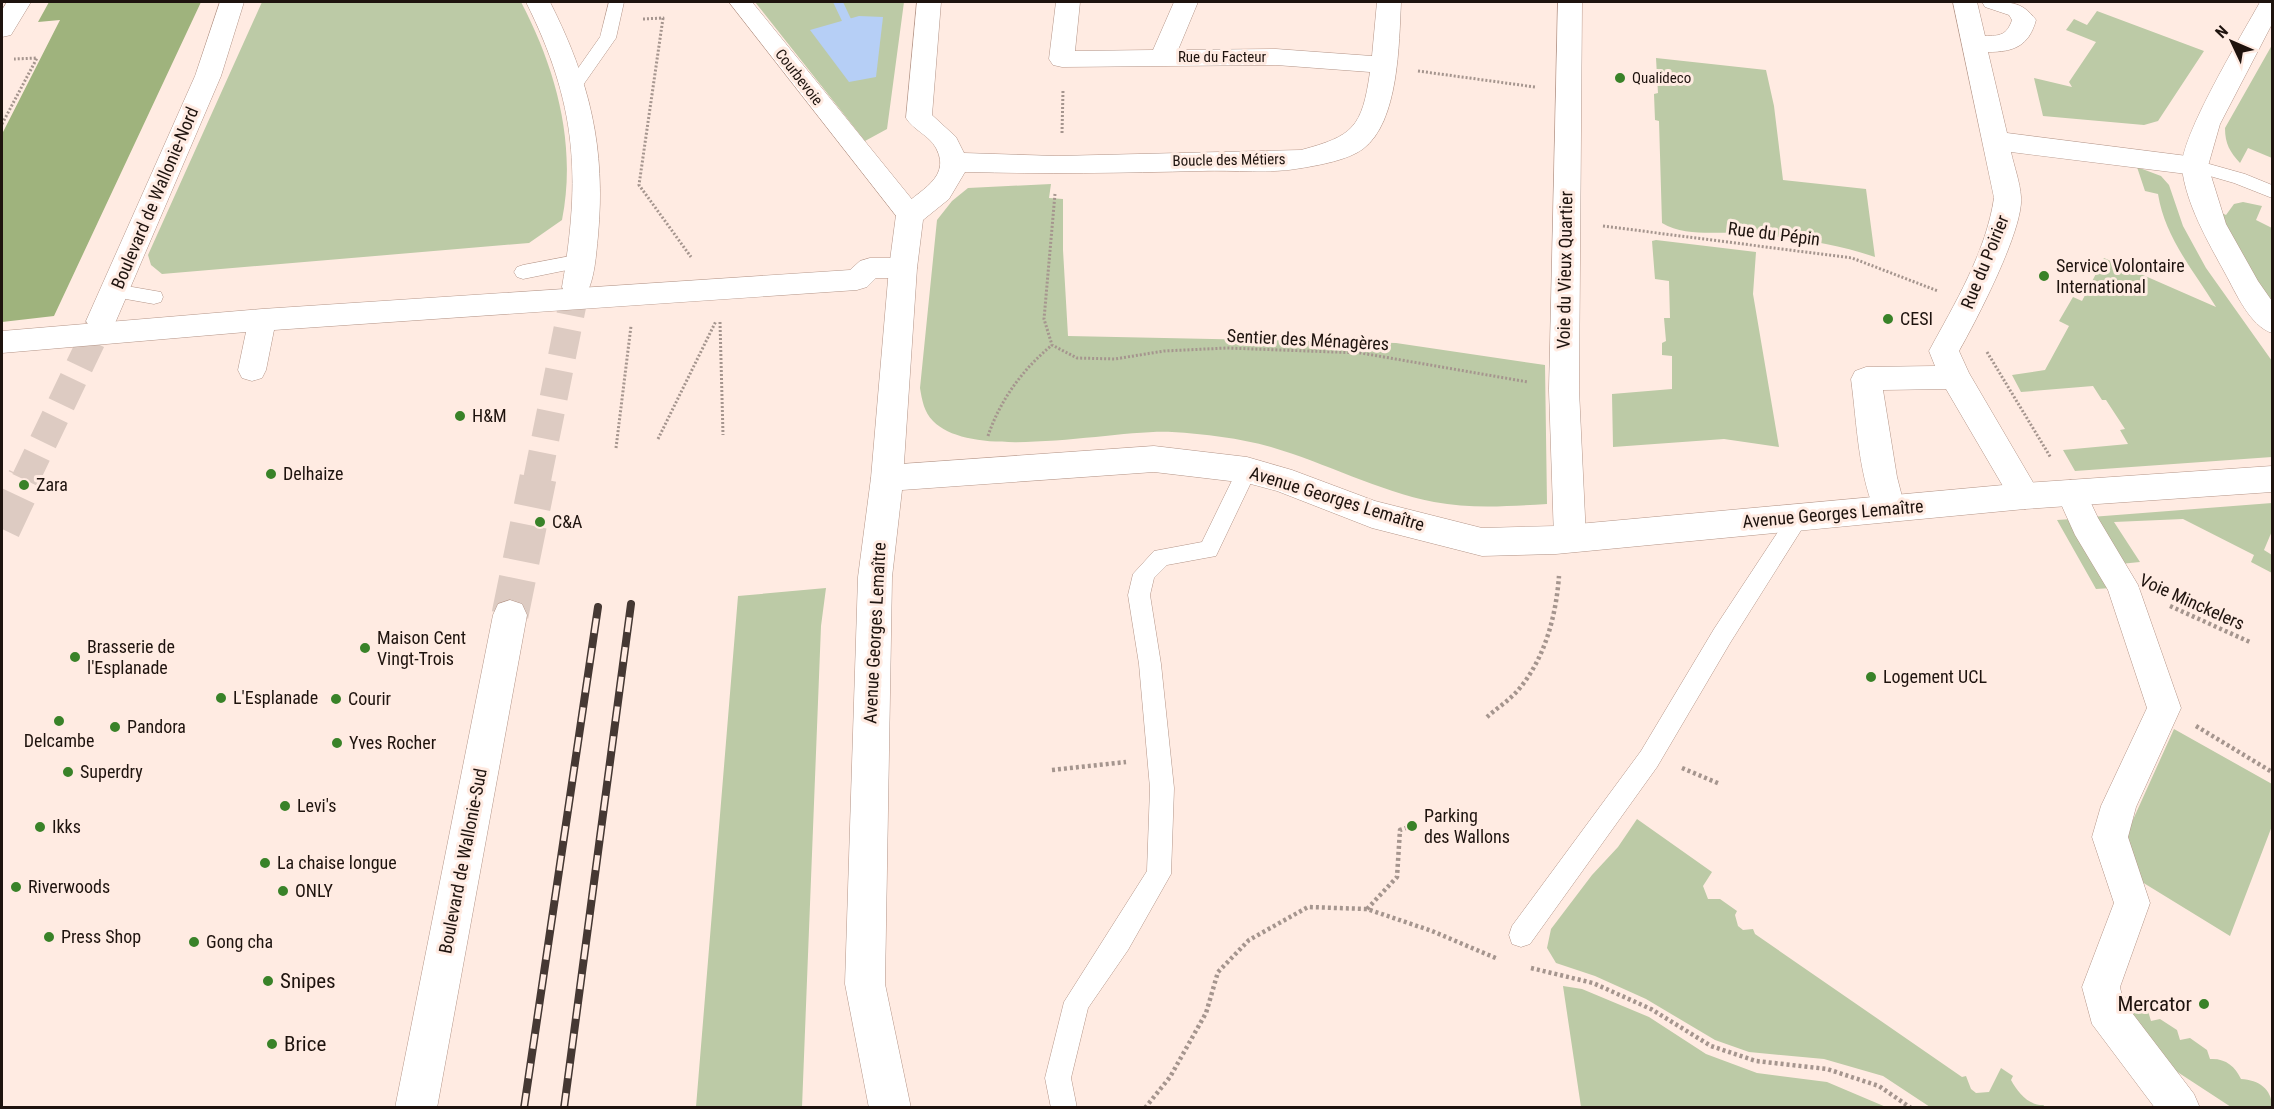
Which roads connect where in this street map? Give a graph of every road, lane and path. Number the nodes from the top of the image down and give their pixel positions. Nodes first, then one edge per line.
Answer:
1 (19, 2) edge
2 (232, 2) edge
3 (255, 2) edge
4 (538, 2) edge
5 (616, 2) edge
6 (740, 2) edge
7 (930, 2) edge
8 (1068, 2) edge
9 (1186, 2) edge
10 (1389, 2) edge
11 (1570, 2) edge
12 (1965, 2) edge
13 (1994, 2) edge
14 (2271, 6) edge
15 (643, 10) dead end
16 (2, 29) edge
17 (1976, 44) junction
18 (1162, 58) junction
19 (13, 59) dead end
20 (1382, 65) junction
21 (208, 76) junction
22 (575, 84) junction
23 (1569, 92) junction
24 (2, 124) edge
25 (1997, 141) junction
26 (954, 162) junction
27 (1057, 165) junction
28 (2195, 166) junction
29 (2272, 192) edge
30 (910, 214) junction
31 (1566, 221) junction
32 (581, 261) junction
33 (695, 262) dead end
34 (903, 268) junction
35 (524, 272) dead end
36 (576, 287) tunnel mouth
37 (115, 291) junction
38 (154, 297) dead end
39 (1962, 318) junction
40 (262, 320) junction
41 (632, 320) dead end
42 (101, 321) tunnel mouth
43 (2272, 322) edge
44 (2, 342) edge
45 (1052, 345) junction
46 (252, 370) dead end
47 (1955, 377) junction
48 (1564, 390) junction
49 (723, 435) dead end
50 (658, 438) dead end
51 (616, 448) dead end
52 (980, 470) junction
53 (1247, 470) junction
54 (887, 478) junction
55 (2272, 479) edge
56 (2071, 493) junction
57 (2025, 496) junction
58 (1889, 508) junction
59 (1798, 518) junction
60 (1563, 539) junction
61 (2122, 585) junction
62 (510, 615) tunnel mouth
63 (2252, 643) dead end
64 (2164, 708) junction
65 (1487, 717) dead end
66 (1649, 759) junction
67 (1126, 762) dead end
68 (1052, 770) dead end
69 (2272, 772) edge
70 (1720, 784) dead end
71 (1415, 825) dead end
72 (1367, 909) junction
73 (1521, 935) dead end
74 (1507, 962) dead end
75 (1527, 967) dead end
76 (416, 1107) edge
77 (890, 1107) edge
78 (1064, 1107) edge
79 (1144, 1107) edge
80 (1911, 1107) edge
81 (2181, 1107) edge

1 - 16 street
2 - 21 street
3 - 21 street
4 - 22 street
5 - 22 lane
6 - 30 street, Courbevoie
7 - 26 street
8 - 18 street, Rue du Facteur
9 - 18 street
10 - 20 street, Boucle des Métiers
11 - 23 street, Voie du Vieux Quartier
12 - 17 street, Rue du Poirier
13 - 17 street
14 - 28 street
15 - 33 path
17 - 25 street, Rue du Poirier
18 - 20 street, Rue du Facteur
19 - 24 path
20 - 23 path
20 - 27 street, Boucle des Métiers
21 - 37 street, Boulevard de Wallonie-Nord
22 - 32 street
23 - 31 street, Voie du Vieux Quartier
25 - 28 street
25 - 39 street, Rue du Poirier
26 - 27 street, Boucle des Métiers
26 - 30 street
27 - 45 path
28 - 29 lane
28 - 43 street
30 - 34 street
31 - 39 path, Rue du Pépin
31 - 48 street, Voie du Vieux Quartier
32 - 35 lane
32 - 36 street
34 - 40 street
34 - 54 street
37 - 38 lane
37 - 42 street, Boulevard de Wallonie-Nord
39 - 47 street, Rue du Poirier
39 - 56 path, Rue du Pépin
40 - 44 street
40 - 46 street
41 - 51 path
45 - 48 path, Sentier des Ménagères
45 - 52 path
47 - 57 street, Rue du Poirier
47 - 58 street
48 - 60 street, Voie du Vieux Quartier
49 - 50 path
52 - 53 street, Avenue Georges Lemaître
52 - 54 street, Avenue Georges Lemaître
53 - 60 street, Avenue Georges Lemaître
53 - 78 lane
54 - 77 street, Avenue Georges Lemaître
55 - 56 street, Avenue Georges Lemaître
56 - 57 street, Avenue Georges Lemaître
56 - 61 street
57 - 58 street, Avenue Georges Lemaître
58 - 59 street, Avenue Georges Lemaître
59 - 60 street, Avenue Georges Lemaître
59 - 66 lane
60 - 65 path
61 - 63 path, Voie Minckelers
61 - 64 street
62 - 76 street, Boulevard de Wallonie-Sud
64 - 69 path
64 - 81 street
66 - 70 path
66 - 73 lane
67 - 68 path
71 - 72 path
72 - 74 path
72 - 79 path
75 - 80 path

